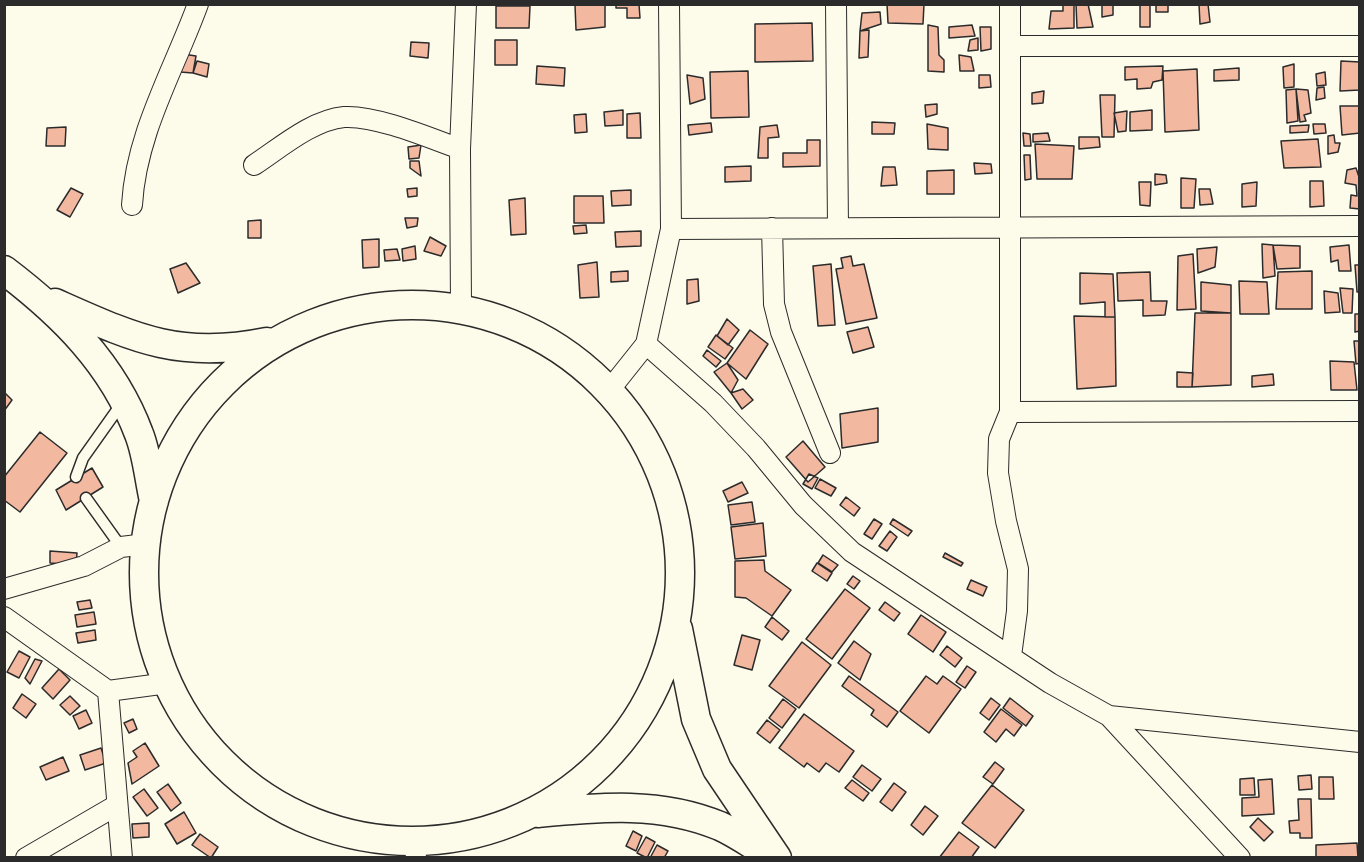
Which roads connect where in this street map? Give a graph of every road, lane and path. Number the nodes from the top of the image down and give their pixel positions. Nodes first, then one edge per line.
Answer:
1 (198, 4) edge
2 (466, 4) edge
3 (669, 4) edge
4 (836, 4) edge
5 (1010, 4) edge
6 (1010, 46) junction
7 (1359, 46) edge
8 (460, 149) junction
9 (254, 165) dead end
10 (132, 205) dead end
11 (1010, 226) junction
12 (1359, 226) edge
13 (772, 228) junction
14 (838, 228) junction
15 (671, 229) junction
16 (4, 270) edge
17 (39, 297) junction
18 (461, 307) junction
19 (275, 341) junction
20 (646, 344) junction
21 (608, 393) junction
22 (124, 400) junction
23 (1359, 411) edge
24 (1010, 412) junction
25 (830, 453) dead end
26 (76, 477) dead end
27 (86, 498) dead end
28 (154, 501) junction
29 (133, 545) junction
30 (4, 589) edge
31 (4, 617) edge
32 (676, 622) junction
33 (1011, 656) junction
34 (168, 683) junction
35 (108, 691) junction
36 (1109, 716) junction
37 (1359, 742) edge
38 (117, 805) junction
39 (533, 814) junction
40 (415, 850) edge
41 (26, 858) edge
42 (122, 858) edge
43 (775, 858) edge
44 (1239, 858) edge

1 - 10 street
2 - 8 street
3 - 15 street
4 - 14 street
5 - 6 street
6 - 7 street
6 - 11 street
8 - 9 street
8 - 18 street
11 - 12 street
11 - 14 street
11 - 24 street
13 - 14 street
13 - 15 street
13 - 25 street
15 - 20 street
16 - 17 street
17 - 19 street
17 - 22 street
18 - 19 street
18 - 21 street
19 - 28 street
20 - 21 street
20 - 33 street
21 - 32 street
22 - 26 lane
22 - 28 street
23 - 24 street
24 - 33 street
27 - 29 lane
28 - 29 street
29 - 30 street
29 - 34 street
31 - 35 street
32 - 39 street
32 - 43 street
33 - 36 street
34 - 35 street
34 - 40 street
35 - 38 street
36 - 37 street
36 - 44 street
38 - 41 street
38 - 42 street
39 - 40 street
39 - 43 street

